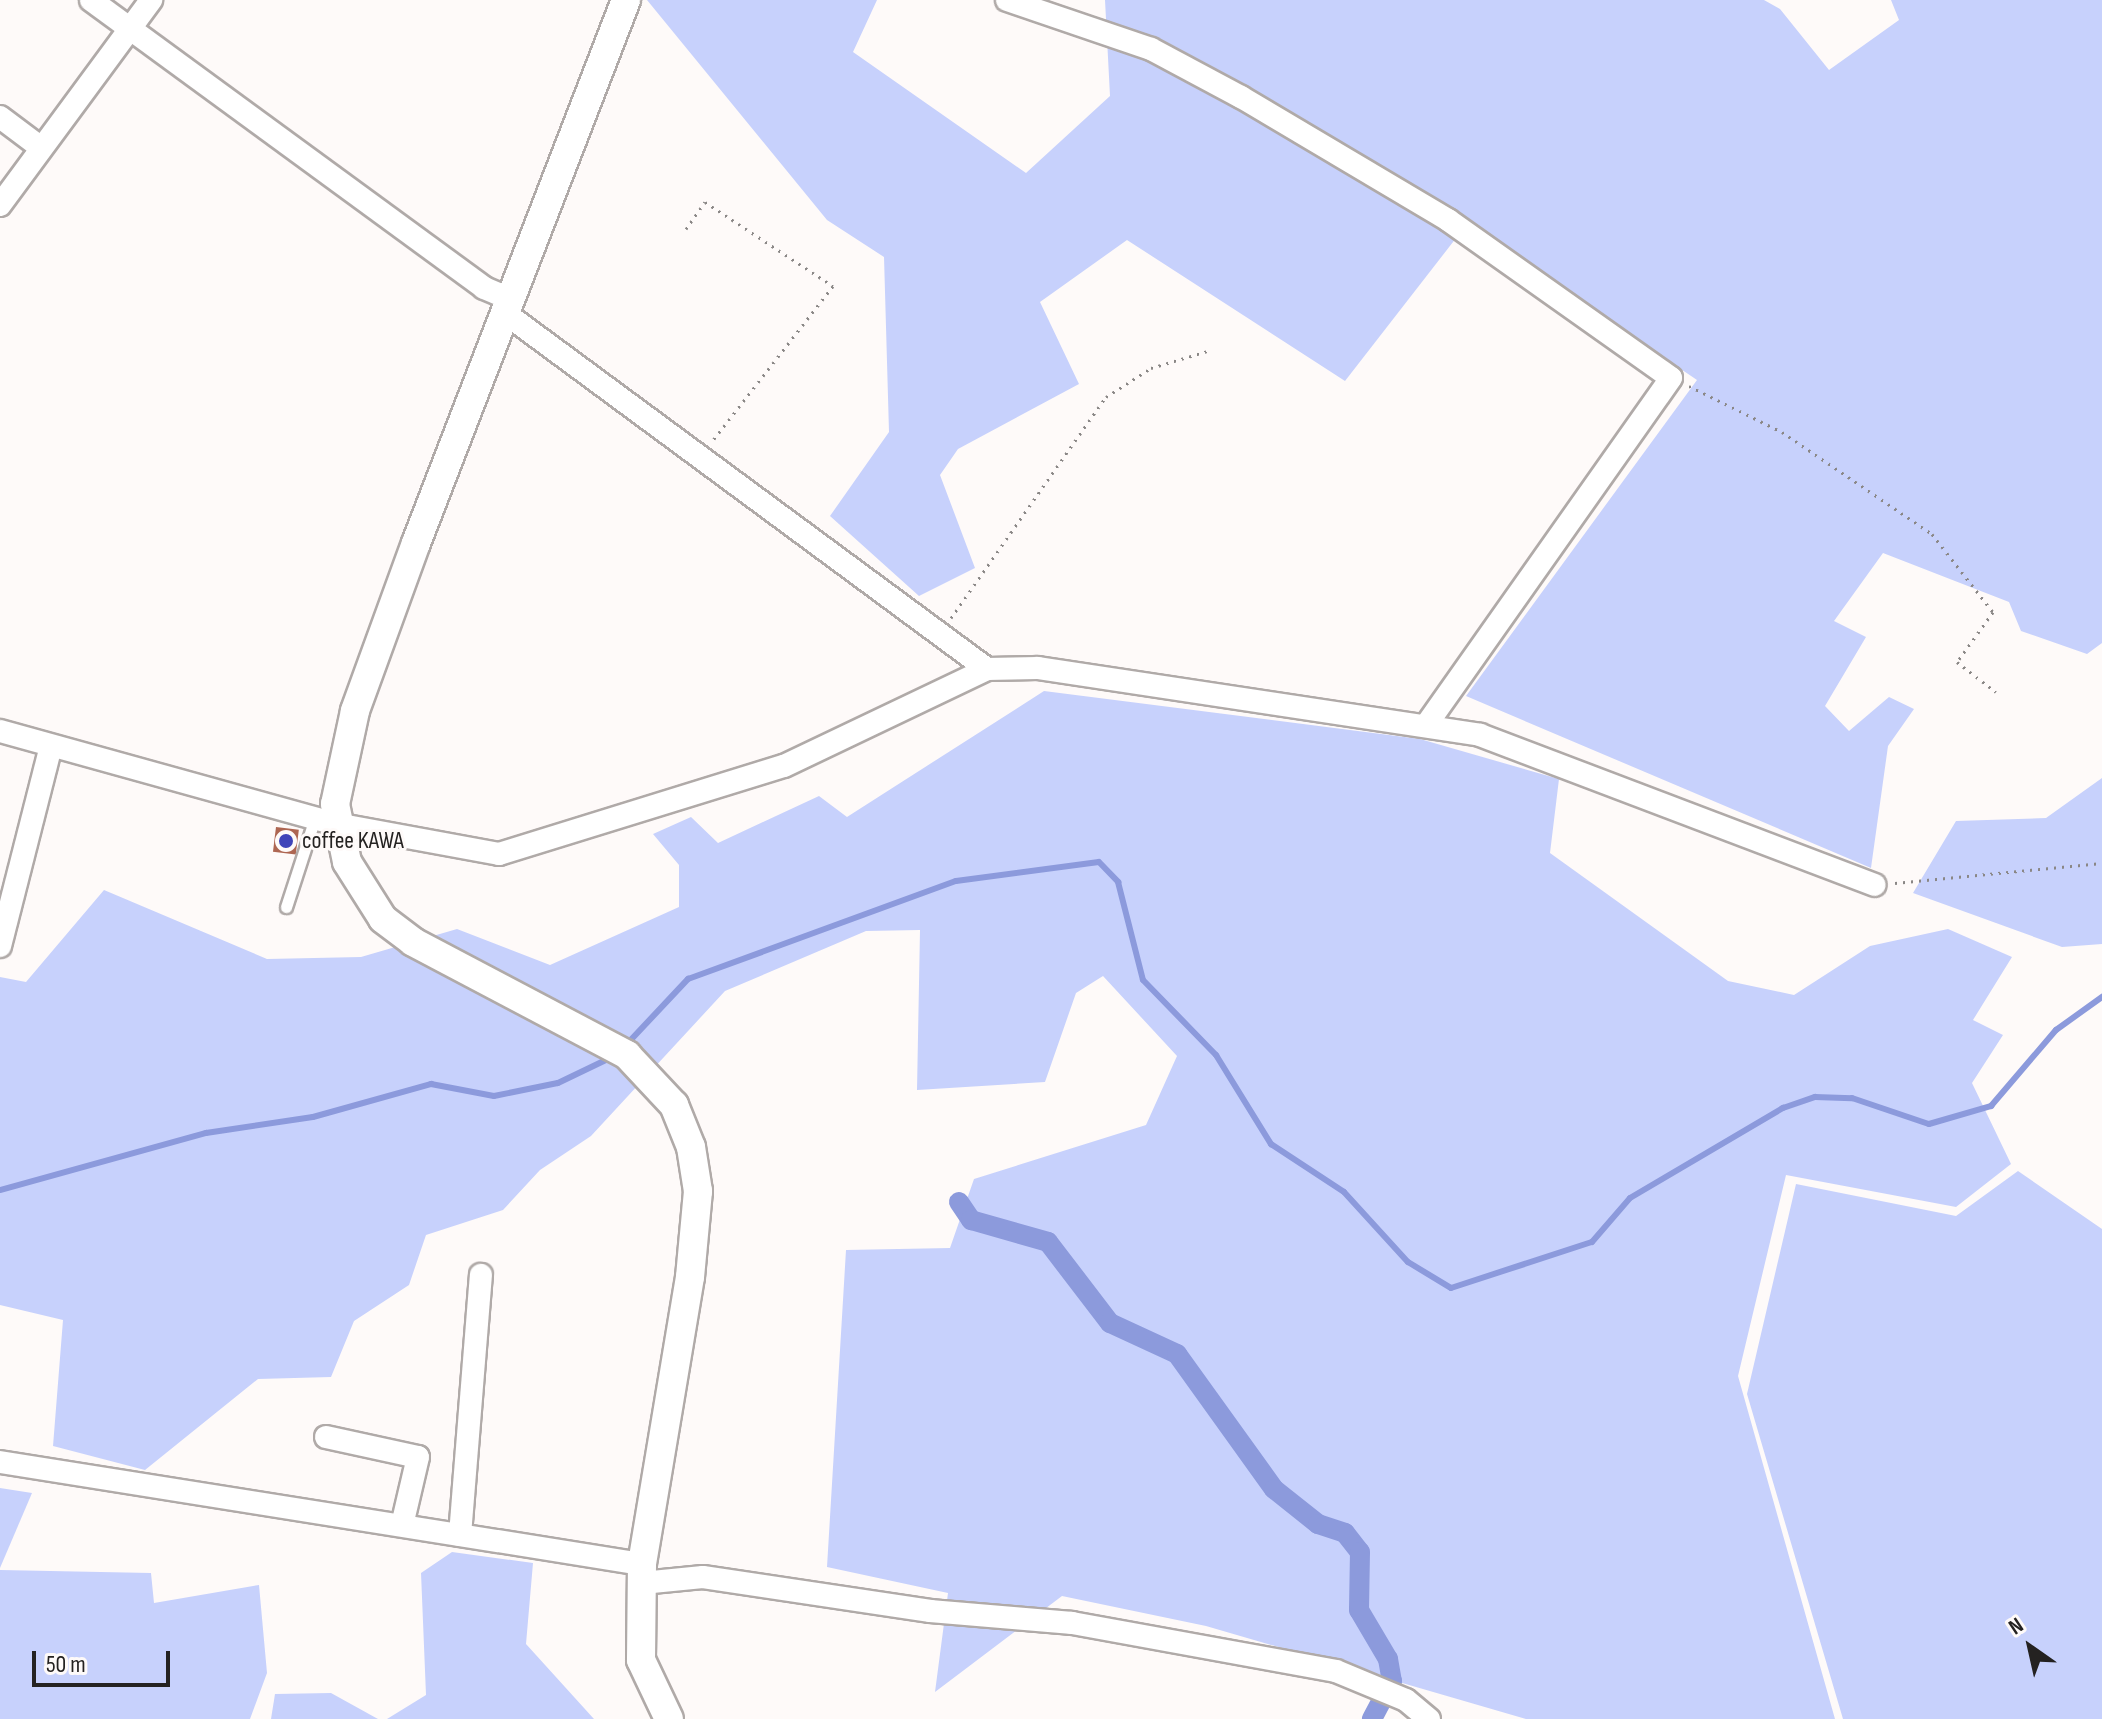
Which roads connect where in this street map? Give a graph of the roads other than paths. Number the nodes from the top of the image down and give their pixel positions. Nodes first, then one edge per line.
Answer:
1 (91, 0) edge
2 (151, 0) edge
3 (626, 0) edge
4 (1007, 0) edge
5 (129, 29) junction
6 (0, 117) edge
7 (40, 147) junction
8 (0, 205) edge
9 (508, 306) junction
10 (987, 669) junction
11 (1428, 723) junction
12 (0, 731) edge
13 (51, 746) junction
14 (326, 821) junction
15 (1874, 885) road end
16 (286, 907) dead end
17 (0, 946) edge
18 (481, 1275) dead end
19 (326, 1437) dead end
20 (0, 1462) edge
21 (402, 1525) junction
22 (460, 1535) junction
23 (642, 1574) junction
24 (669, 1719) edge
25 (1429, 1719) edge

1 - 5 street
2 - 5 street
3 - 9 street
4 - 11 street
5 - 7 street
5 - 9 street
6 - 7 street
7 - 8 street
9 - 10 street
9 - 14 street
10 - 11 street
10 - 14 street
11 - 15 street
12 - 13 street
13 - 14 street
13 - 17 street
14 - 16 lane
14 - 23 street
18 - 22 street
19 - 21 street
20 - 21 street
21 - 22 street
22 - 23 street
23 - 24 street
23 - 25 street

